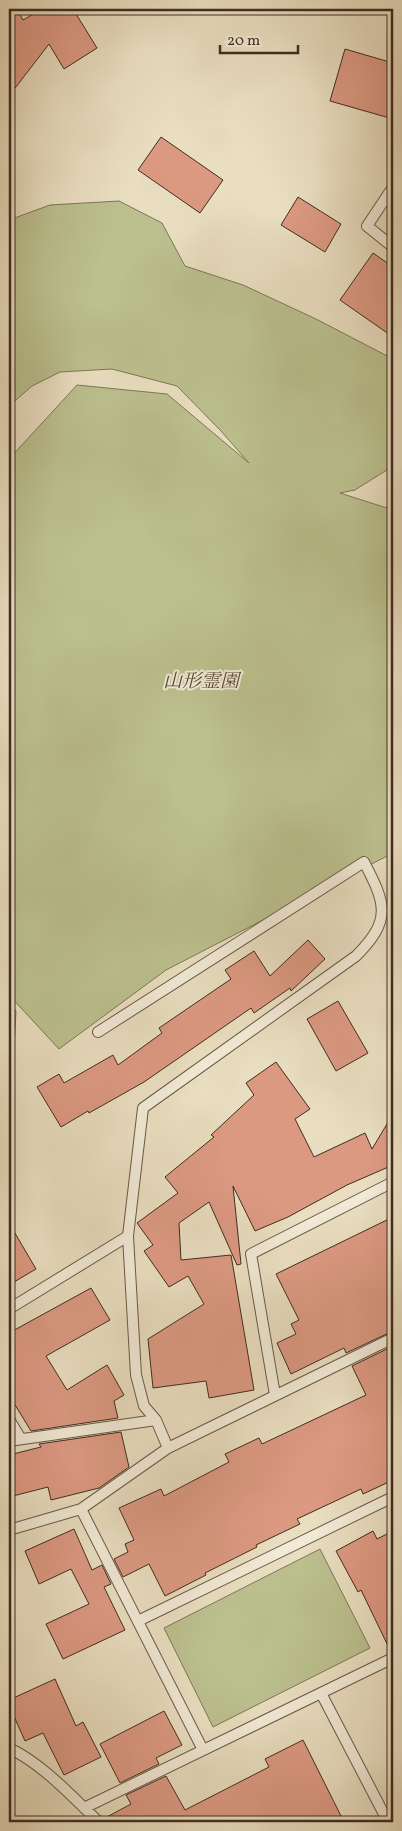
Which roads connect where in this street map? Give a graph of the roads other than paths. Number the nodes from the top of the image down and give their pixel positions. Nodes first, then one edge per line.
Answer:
1 (393, 187) edge
2 (393, 247) edge
3 (98, 1032) dead end
4 (393, 1182) edge
5 (128, 1236) junction
6 (9, 1309) edge
7 (393, 1338) edge
8 (275, 1395) junction
9 (9, 1419) edge
10 (156, 1420) junction
11 (21, 1439) junction
12 (9, 1441) edge
13 (168, 1448) junction
14 (393, 1497) edge
15 (81, 1509) junction
16 (9, 1530) edge
17 (138, 1621) junction
18 (393, 1658) edge
19 (320, 1693) junction
20 (9, 1748) edge
21 (203, 1750) junction
22 (84, 1808) junction
23 (99, 1822) edge
24 (388, 1822) edge

1 - 2 lane
3 - 5 lane
4 - 8 lane
5 - 6 lane
5 - 10 lane
7 - 8 lane
8 - 13 lane
9 - 11 lane
10 - 11 lane
10 - 13 lane
11 - 12 lane
13 - 15 lane
14 - 17 lane
15 - 16 lane
15 - 17 lane
17 - 21 lane
18 - 19 lane
19 - 21 lane
19 - 24 lane
20 - 22 lane
21 - 22 lane
22 - 23 lane

